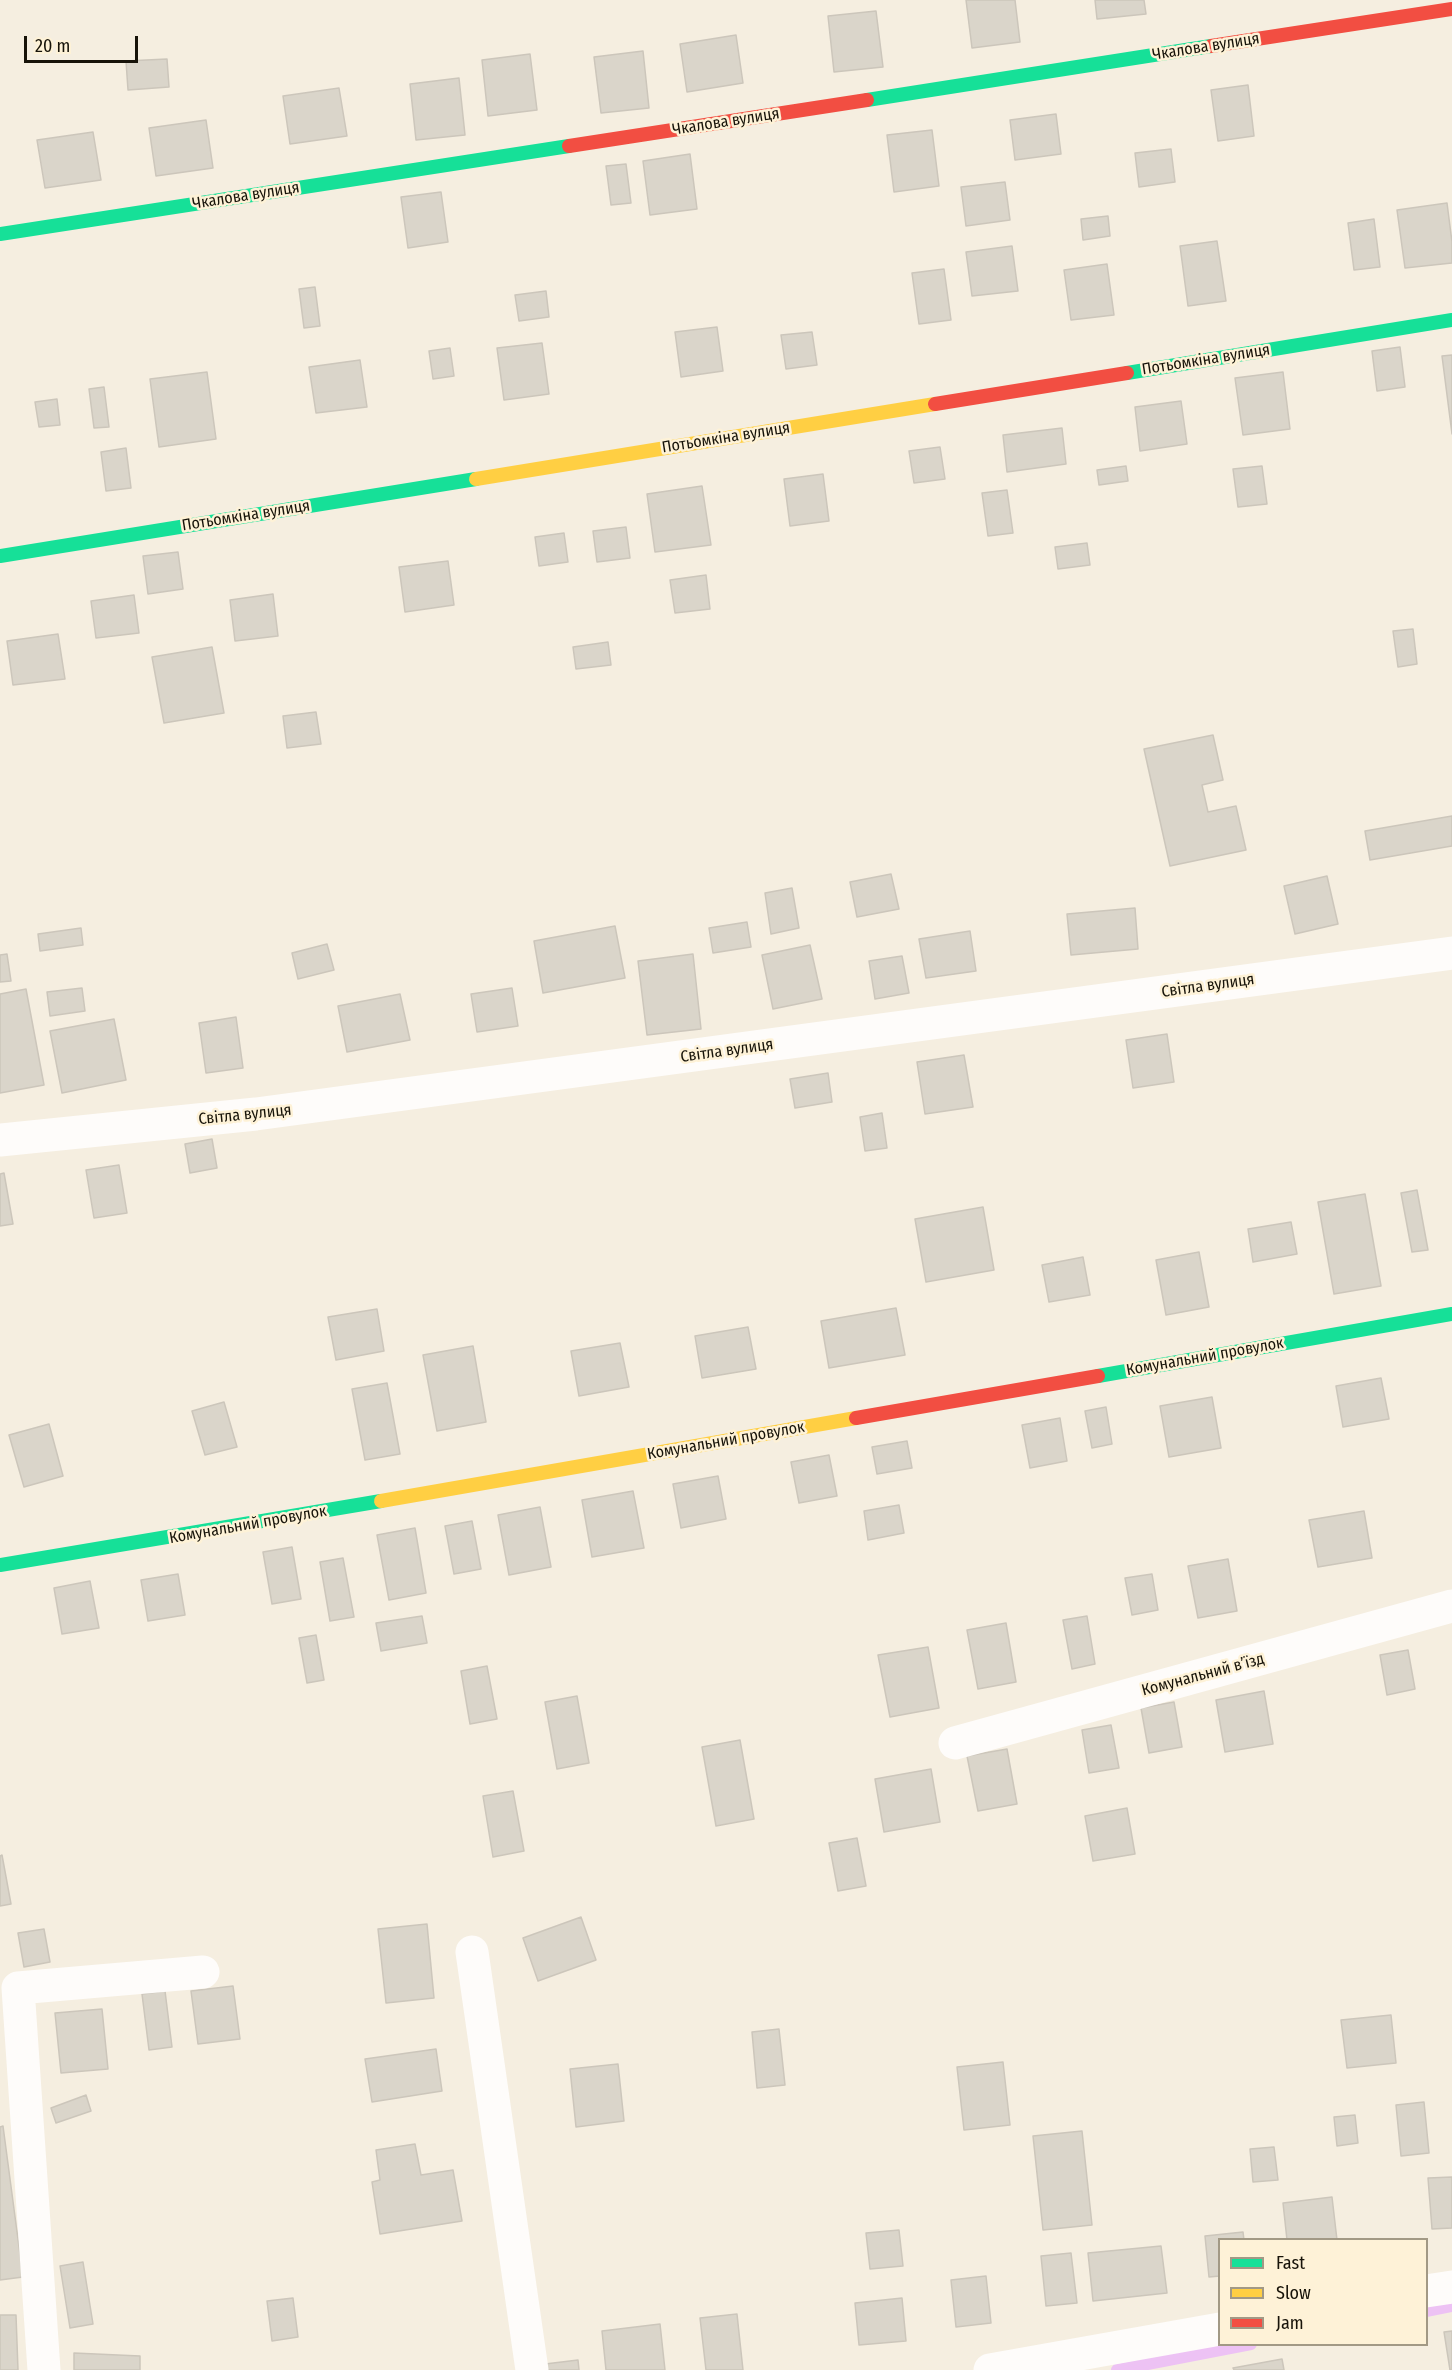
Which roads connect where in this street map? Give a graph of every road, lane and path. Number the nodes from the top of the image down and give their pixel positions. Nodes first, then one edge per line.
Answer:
1 (1452, 9) edge
2 (0, 234) edge
3 (1452, 320) edge
4 (0, 556) edge
5 (1452, 953) edge
6 (0, 1140) edge
7 (1452, 1314) edge
8 (0, 1565) edge
9 (1452, 1606) edge
10 (955, 1743) dead end
11 (472, 1952) dead end
12 (203, 1972) dead end
13 (1452, 2287) edge
14 (1428, 2291) edge
15 (1218, 2329) edge
16 (44, 2370) edge
17 (532, 2370) edge
18 (990, 2370) edge

1 - 2 street, Чкалова вулиця
3 - 4 street, Потьомкіна вулиця
5 - 6 street, Світла вулиця
7 - 8 street, Комунальний провулок
9 - 10 street, Комунальний в’їзд
11 - 17 street
12 - 16 street
13 - 14 street
15 - 18 street

